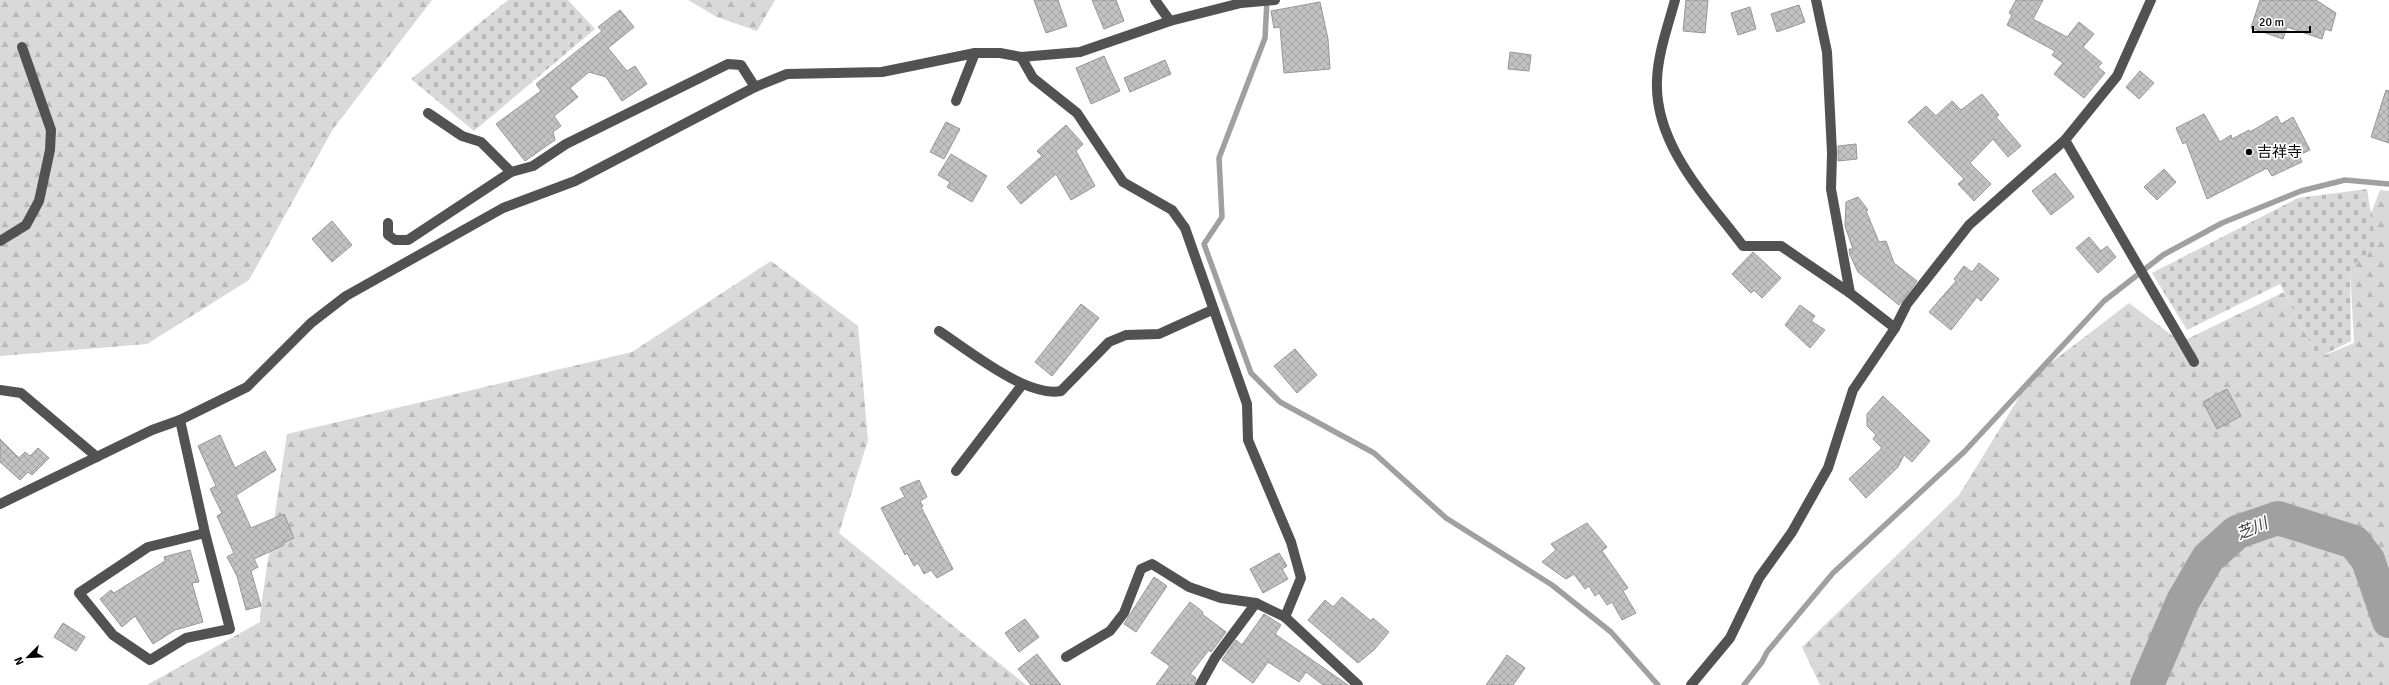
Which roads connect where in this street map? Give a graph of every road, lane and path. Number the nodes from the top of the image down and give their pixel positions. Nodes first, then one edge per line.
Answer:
1 (1155, 0) edge
2 (1275, 0) edge
3 (1675, 0) edge
4 (1816, 0) edge
5 (2151, 0) edge
6 (1241, 2) edge
7 (1170, 21) junction
8 (22, 47) dead end
9 (975, 53) junction
10 (1021, 57) junction
11 (755, 87) junction
12 (956, 102) dead end
13 (428, 113) dead end
14 (2065, 140) junction
15 (511, 172) junction
16 (388, 223) dead end
17 (0, 241) edge
18 (1850, 293) junction
19 (1212, 310) junction
20 (1895, 328) junction
21 (939, 331) dead end
22 (2194, 362) dead end
23 (1022, 385) junction
24 (0, 390) edge
25 (180, 420) junction
26 (97, 457) junction
27 (956, 471) dead end
28 (0, 504) edge
29 (205, 533) junction
30 (1256, 603) junction
31 (1285, 618) junction
32 (1066, 658) dead end
33 (1200, 685) edge
34 (1358, 685) edge
35 (1691, 685) edge

1 - 7 street
2 - 6 street
3 - 18 street
4 - 18 street
5 - 14 street
6 - 7 street
7 - 10 street
8 - 17 street
9 - 10 street
9 - 11 street
9 - 12 street
10 - 19 street
11 - 15 street
11 - 25 street
13 - 15 street
14 - 20 street
14 - 22 street
15 - 16 street
18 - 20 street
19 - 23 street
19 - 31 street
20 - 35 street
21 - 23 street
23 - 27 street
24 - 26 street
25 - 26 street
25 - 29 street
26 - 28 street
29 - 29 street
30 - 31 street
30 - 32 street
30 - 33 street
31 - 34 street

